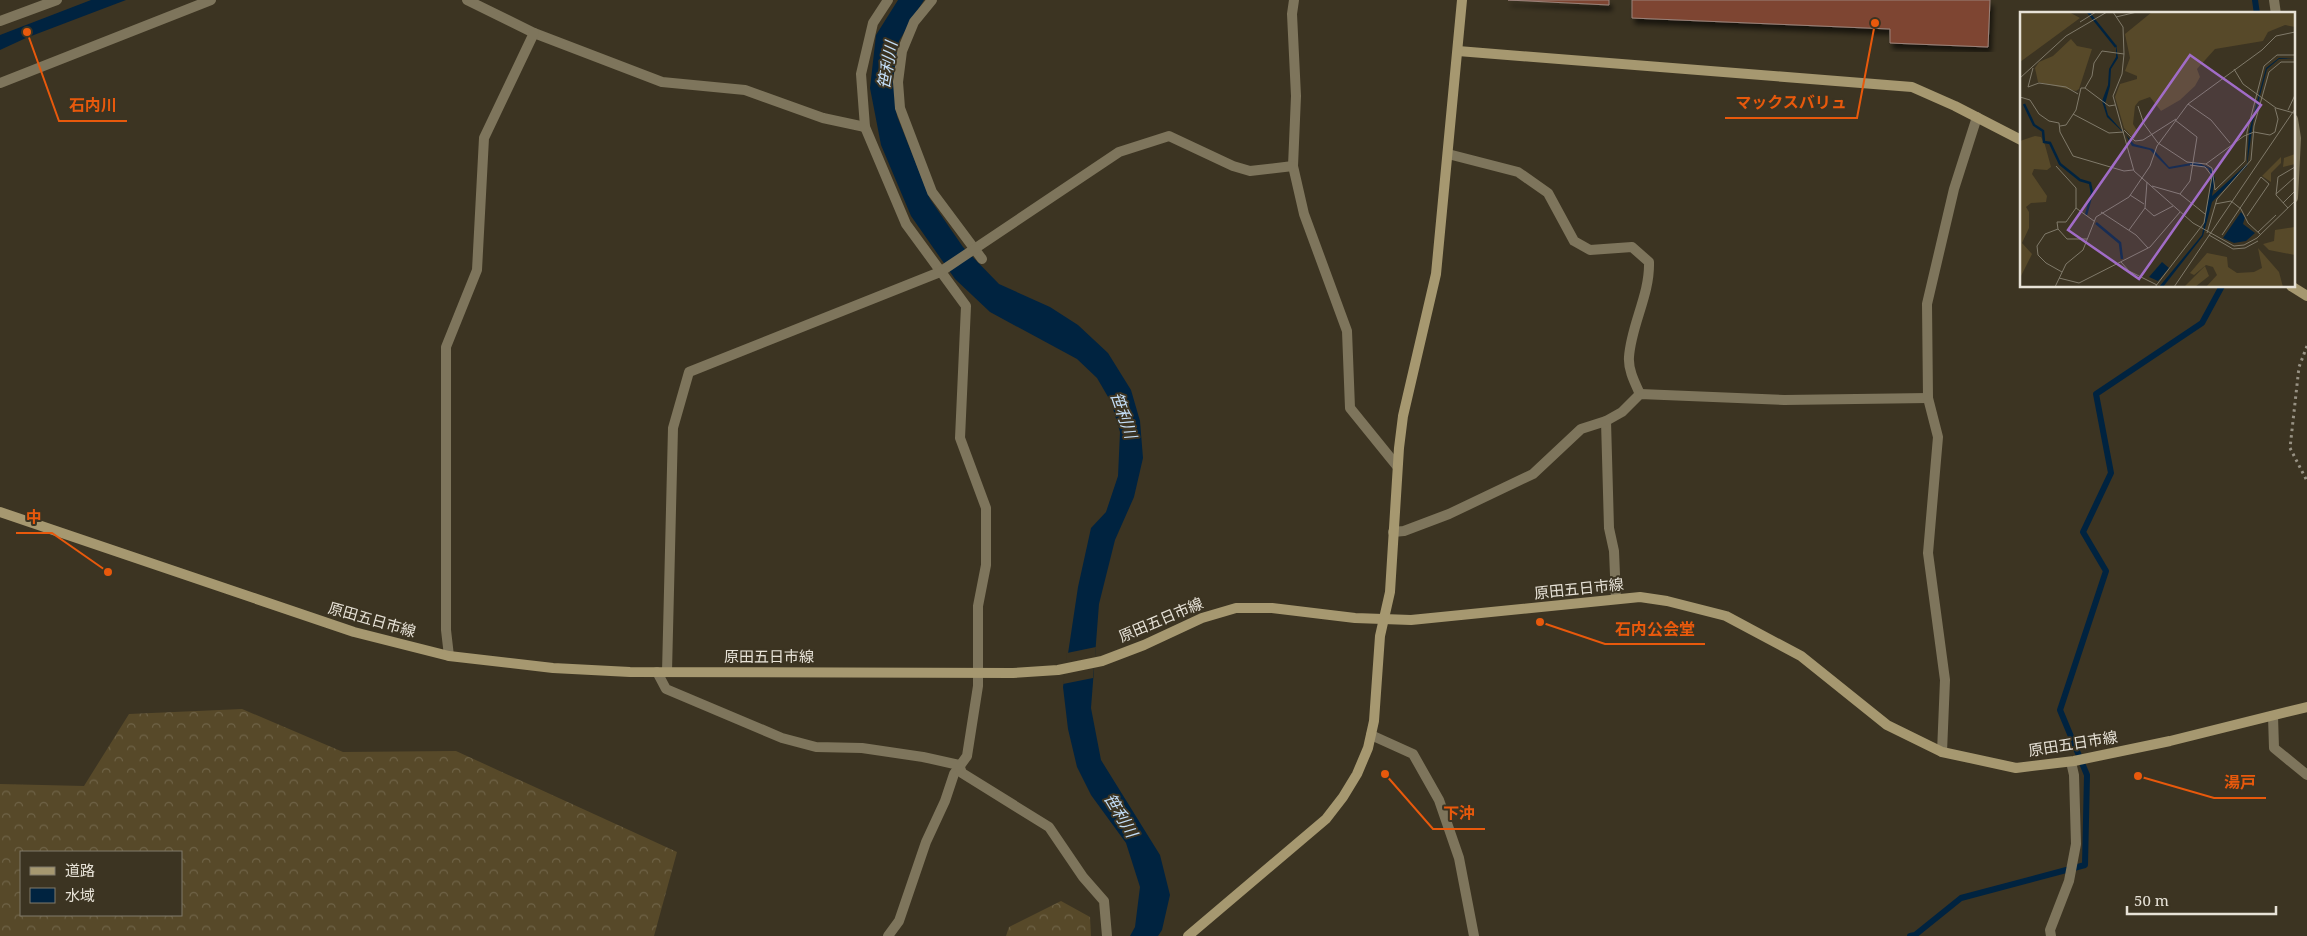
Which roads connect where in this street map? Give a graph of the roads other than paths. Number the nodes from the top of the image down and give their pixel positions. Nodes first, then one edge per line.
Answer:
1 (57, 0) edge
2 (210, 0) edge
3 (467, 0) edge
4 (888, 0) edge
5 (932, 0) edge
6 (1294, 0) edge
7 (1462, 0) edge
8 (0, 21) edge
9 (534, 33) junction
10 (1458, 51) junction
11 (0, 83) edge
12 (1977, 117) junction
13 (2294, 125) edge
14 (865, 127) junction
15 (2020, 139) edge
16 (1448, 154) junction
17 (1293, 166) junction
18 (2294, 178) edge
19 (973, 252) junction
20 (982, 258) dead end
21 (942, 271) junction
22 (2294, 288) edge
23 (2307, 296) edge
24 (1640, 394) junction
25 (1928, 398) junction
26 (1606, 421) junction
27 (1397, 466) junction
28 (0, 512) edge
29 (1393, 532) junction
30 (1616, 600) junction
31 (1384, 620) junction
32 (449, 656) junction
33 (662, 672) junction
34 (978, 673) junction
35 (2307, 707) edge
36 (2272, 716) junction
37 (1371, 735) junction
38 (1942, 752) junction
39 (2072, 762) junction
40 (959, 765) junction
41 (2307, 775) edge
42 (888, 936) edge
43 (1107, 936) edge
44 (1188, 936) edge
45 (1474, 936) edge
46 (2051, 936) edge

1 - 8 street
2 - 11 street
3 - 9 street
4 - 14 street
5 - 19 street
6 - 17 street
7 - 10 main road
9 - 14 street
9 - 32 street
10 - 12 main road
10 - 16 main road
12 - 15 main road
12 - 25 street
13 - 18 street
14 - 21 street
16 - 24 street
16 - 27 main road
17 - 19 street
17 - 27 street
19 - 20 street
19 - 21 street
21 - 33 street
21 - 34 street
22 - 23 main road
24 - 25 street
24 - 26 street
25 - 38 street
26 - 29 street
26 - 30 street
27 - 29 main road
28 - 32 main road, 原田五日市線
29 - 31 main road
30 - 31 main road, 原田五日市線
30 - 38 main road, 原田五日市線
31 - 34 main road, 原田五日市線
31 - 37 main road
32 - 33 main road, 原田五日市線
33 - 34 main road, 原田五日市線
33 - 40 street
34 - 40 street
35 - 36 main road, 原田五日市線
36 - 39 main road, 原田五日市線
36 - 41 street
37 - 44 main road
37 - 45 street
38 - 39 main road, 原田五日市線
39 - 46 street
40 - 42 street
40 - 43 street

